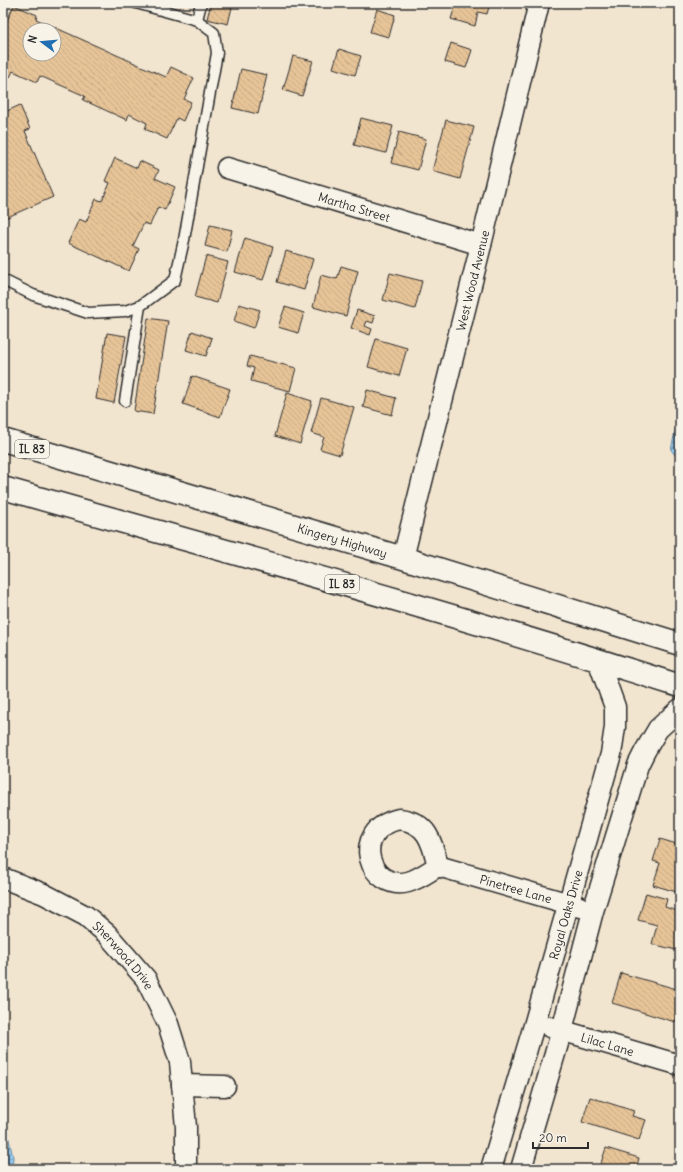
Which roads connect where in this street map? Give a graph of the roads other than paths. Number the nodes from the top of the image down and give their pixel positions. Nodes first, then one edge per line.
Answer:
1 (136, 3) edge
2 (201, 3) edge
3 (539, 3) edge
4 (197, 20) junction
5 (227, 168) dead end
6 (481, 245) junction
7 (3, 280) edge
8 (140, 306) junction
9 (125, 401) dead end
10 (3, 440) edge
11 (3, 488) edge
12 (403, 558) junction
13 (680, 644) edge
14 (598, 660) junction
15 (680, 686) edge
16 (680, 709) edge
17 (438, 866) dead end
18 (3, 878) edge
19 (568, 904) junction
20 (593, 911) junction
21 (535, 1022) junction
22 (562, 1030) junction
23 (680, 1065) edge
24 (182, 1085) junction
25 (225, 1086) dead end
26 (186, 1169) edge
27 (491, 1169) edge
28 (521, 1169) edge

1 - 4 lane
2 - 4 lane
3 - 6 street, West Wood Avenue
4 - 8 lane
5 - 6 street, Martha Street
6 - 12 street, West Wood Avenue
7 - 8 lane
8 - 9 lane
10 - 12 highway, Kingery Highway / IL 83
11 - 14 highway, IL 83
12 - 13 highway, Kingery Highway / IL 83
14 - 15 highway, IL 83
14 - 19 street, Royal Oaks Drive
16 - 20 street
17 - 19 street, Pinetree Lane
18 - 24 street, Sherwood Drive
19 - 20 street, Pinetree Lane
19 - 21 street, Royal Oaks Drive
20 - 22 street
21 - 22 street, Lilac Lane
21 - 27 street, Royal Oaks Drive
22 - 23 street, Lilac Lane
22 - 28 street
24 - 25 street
24 - 26 street, Sherwood Drive

